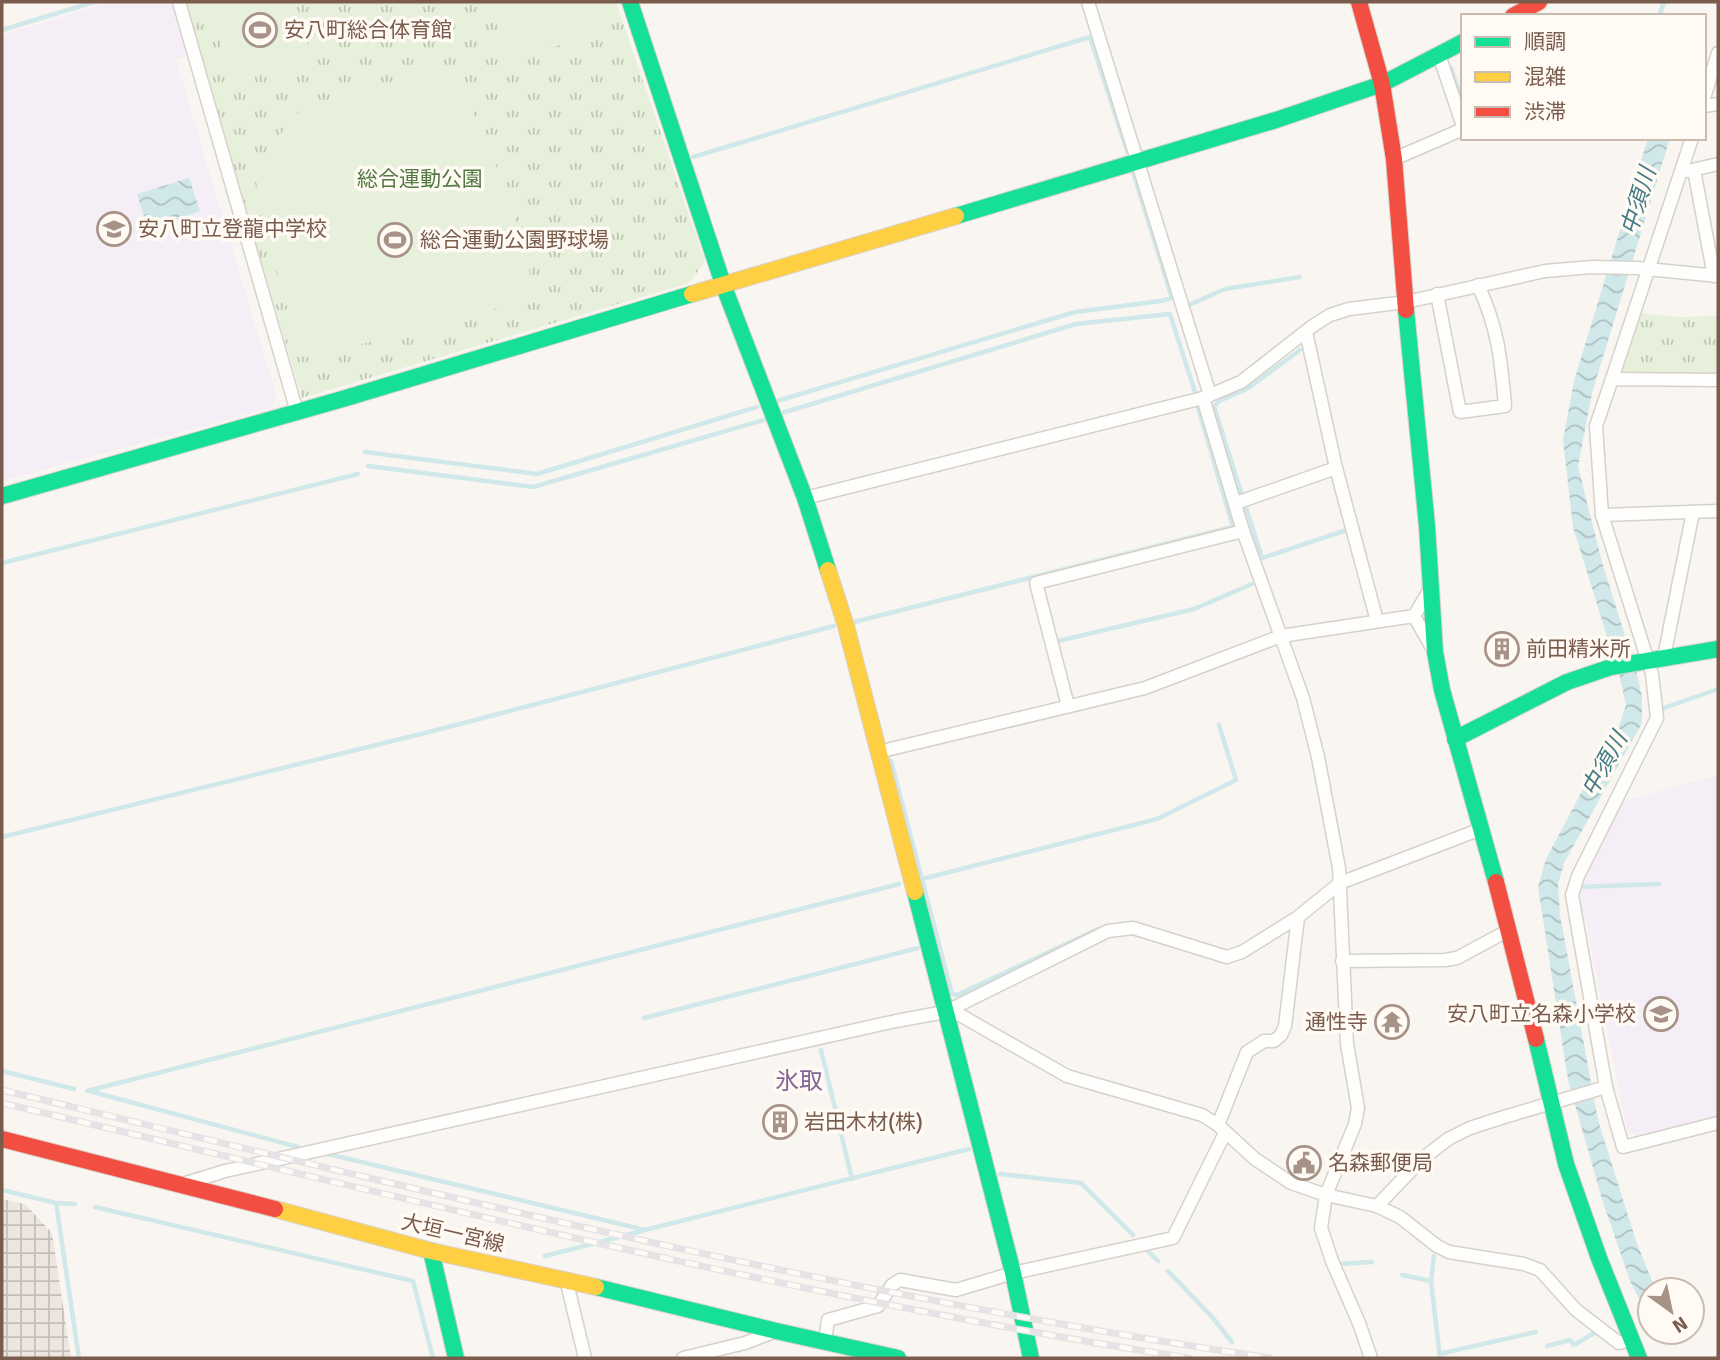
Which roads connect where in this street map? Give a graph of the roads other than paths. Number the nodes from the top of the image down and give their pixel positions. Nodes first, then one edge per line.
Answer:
1 (179, 2) edge
2 (630, 2) edge
3 (1088, 2) edge
4 (1359, 2) edge
5 (1539, 2) edge
6 (1517, 14) edge
7 (1461, 43) edge
8 (1718, 53) edge
9 (1439, 55) junction
10 (1382, 84) junction
11 (1706, 92) edge
12 (1461, 122) edge
13 (1461, 129) edge
14 (1692, 140) edge
15 (1394, 159) junction
16 (1137, 161) junction
17 (1718, 164) edge
18 (1688, 171) junction
19 (1642, 268) junction
20 (1716, 276) edge
21 (1478, 285) junction
22 (724, 286) junction
23 (1437, 294) junction
24 (1406, 302) junction
25 (1306, 332) junction
26 (1612, 379) junction
27 (1718, 380) edge
28 (1207, 396) junction
29 (297, 412) junction
30 (1336, 468) junction
31 (2, 496) edge
32 (804, 498) junction
33 (1236, 503) junction
34 (1718, 511) edge
35 (1693, 512) junction
36 (1602, 515) junction
37 (1244, 531) junction
38 (1430, 589) junction
39 (1414, 616) junction
40 (1377, 621) junction
41 (1281, 636) junction
42 (1718, 649) edge
43 (1435, 652) junction
44 (1664, 657) junction
45 (1643, 660) junction
46 (1068, 706) junction
47 (1455, 739) junction
48 (878, 752) junction
49 (1481, 829) junction
50 (1340, 883) junction
51 (1298, 917) junction
52 (1509, 930) junction
53 (1342, 961) junction
54 (945, 1012) junction
55 (1603, 1089) junction
56 (1558, 1100) junction
57 (1718, 1124) edge
58 (1222, 1129) junction
59 (2, 1139) edge
60 (182, 1184) junction
61 (1326, 1195) junction
62 (1377, 1206) junction
63 (430, 1251) junction
64 (1013, 1273) junction
65 (566, 1279) junction
66 (776, 1331) junction
67 (1631, 1340) junction
68 (825, 1341) junction
69 (456, 1358) edge
70 (585, 1358) edge
71 (682, 1358) edge
72 (898, 1358) edge
73 (1031, 1358) edge
74 (1371, 1358) edge
75 (1639, 1358) edge

1 - 29 street
2 - 22 street
3 - 16 street
4 - 10 street
5 - 6 street
7 - 9 street
8 - 11 street
9 - 10 street
9 - 12 street
10 - 15 street
10 - 16 street
13 - 15 street
14 - 18 street
15 - 24 street
16 - 22 street
16 - 28 street
17 - 18 street
18 - 19 street
18 - 20 street
19 - 20 street
19 - 21 street
19 - 26 street
21 - 23 street
21 - 23 street
22 - 29 street
22 - 32 street
23 - 24 street
24 - 25 street
24 - 38 street
25 - 28 street
25 - 30 street
26 - 27 street
26 - 36 street
28 - 32 street
28 - 33 street
29 - 31 street
30 - 33 street
30 - 40 street
32 - 48 street
33 - 37 street
34 - 35 street
35 - 36 street
35 - 44 street
36 - 45 street
37 - 41 street
37 - 46 street
38 - 39 street
38 - 43 street
39 - 40 street
39 - 43 street
40 - 41 street
41 - 46 street
41 - 50 street
42 - 44 street
43 - 47 street
44 - 45 street
45 - 47 street
45 - 55 street
46 - 48 street
47 - 49 street
48 - 54 street
49 - 50 street
49 - 52 street
50 - 51 street
50 - 53 street
51 - 54 street
51 - 58 street
52 - 53 street
52 - 56 street
53 - 61 street
54 - 58 street
54 - 60 street
54 - 64 street
55 - 56 street
55 - 57 street
56 - 62 street
56 - 67 street
58 - 61 street
58 - 64 street
59 - 60 street, 大垣一宮線
60 - 63 street, 大垣一宮線
61 - 62 street
61 - 74 street
62 - 67 street
63 - 65 street, 大垣一宮線
63 - 69 street
64 - 68 street
64 - 73 street
65 - 66 street, 大垣一宮線
65 - 70 street
66 - 68 street, 大垣一宮線
66 - 71 street
67 - 75 street
68 - 72 street, 大垣一宮線

